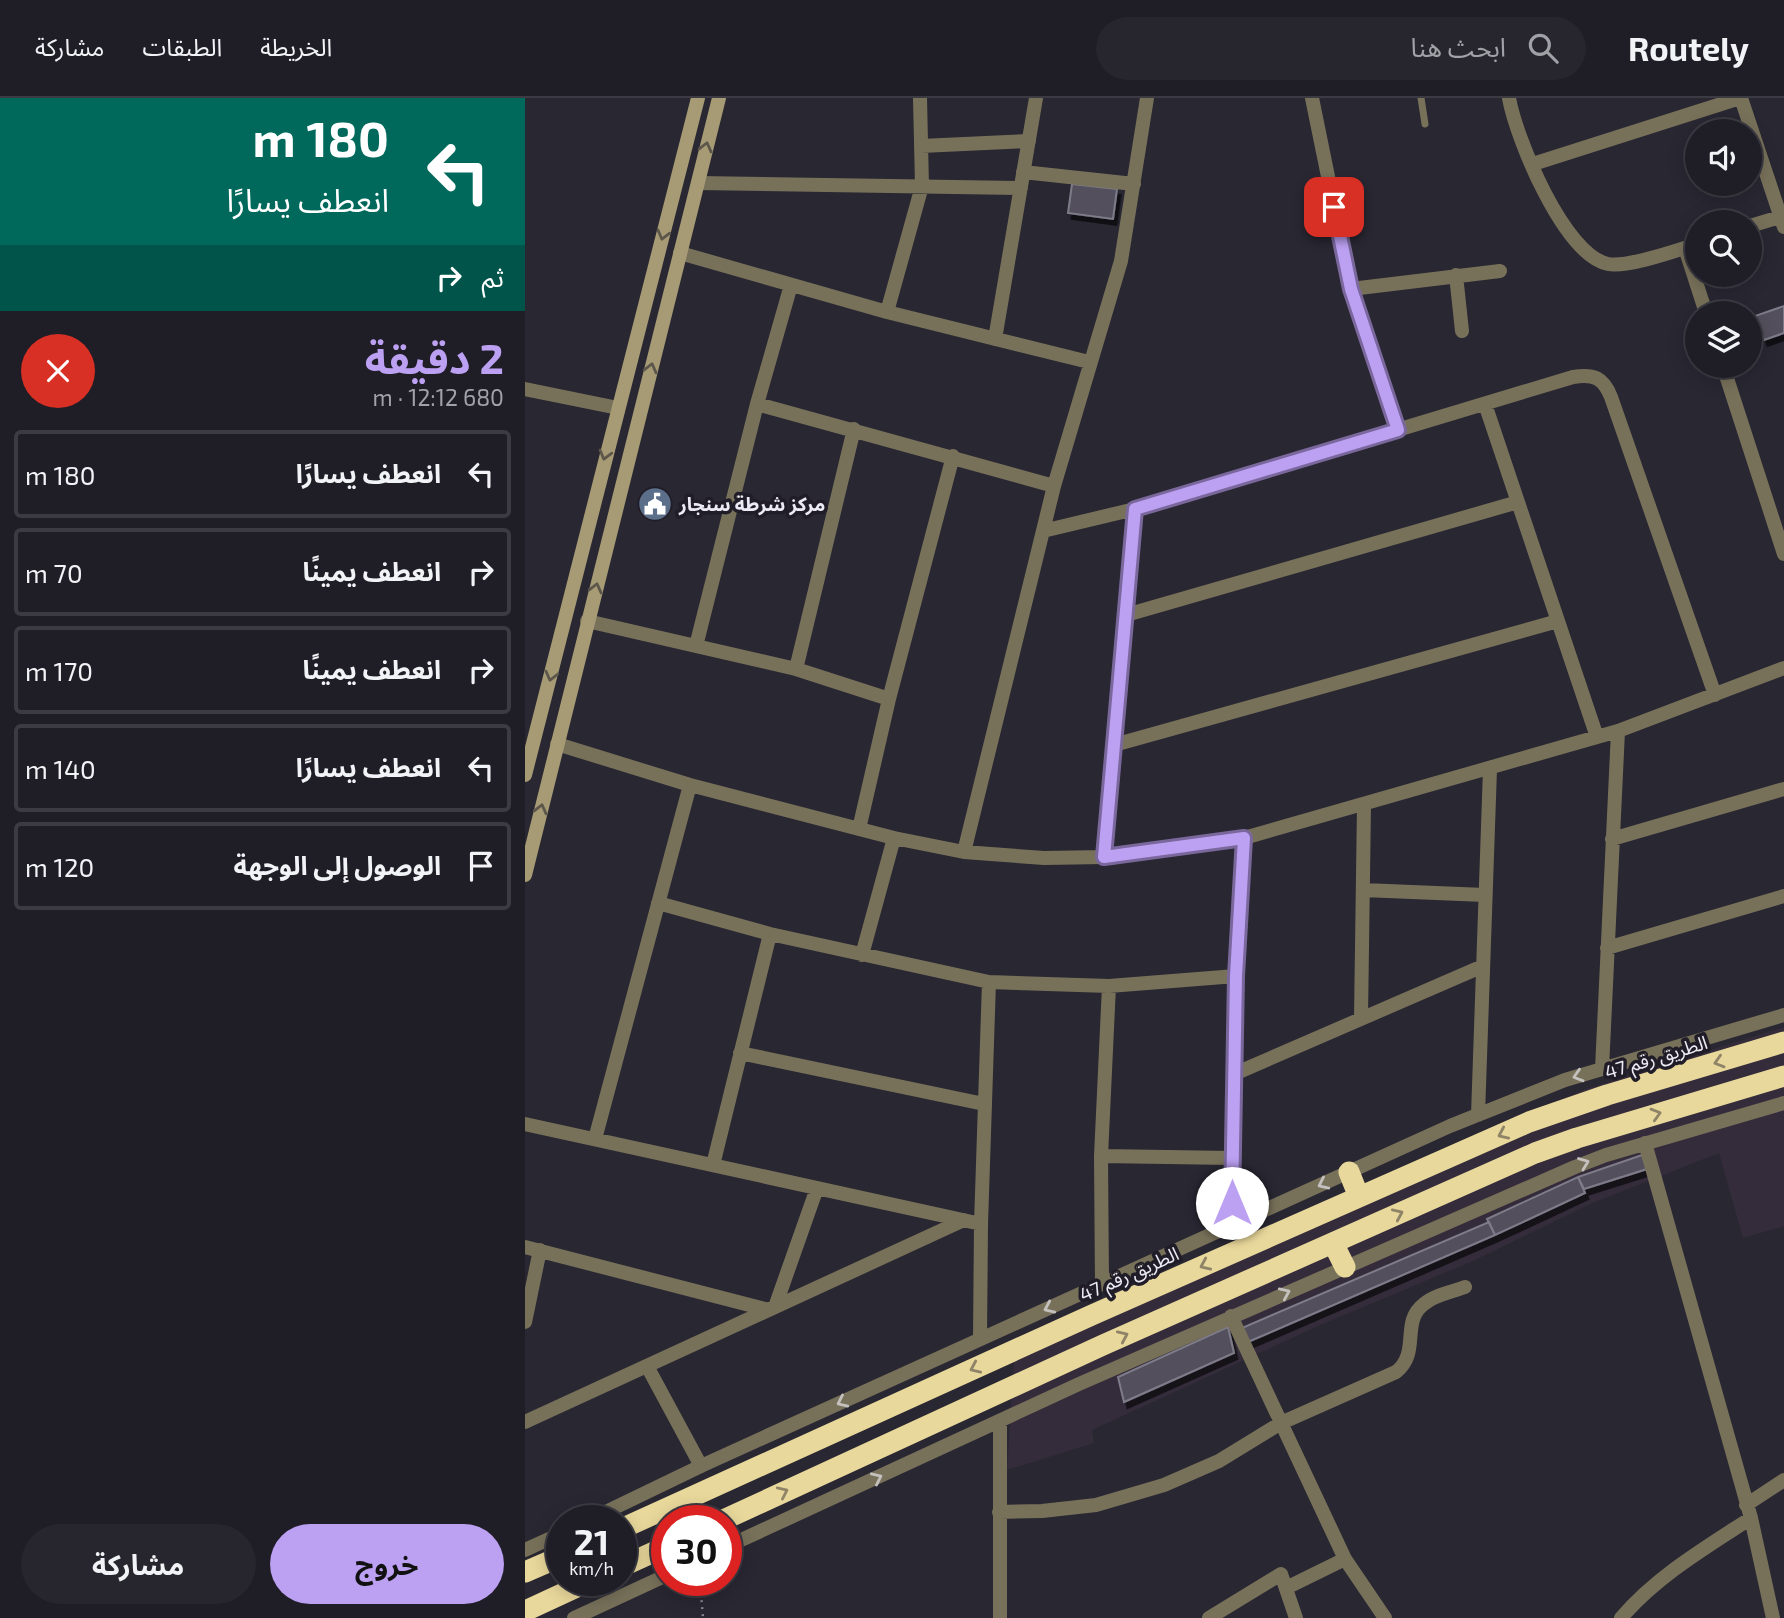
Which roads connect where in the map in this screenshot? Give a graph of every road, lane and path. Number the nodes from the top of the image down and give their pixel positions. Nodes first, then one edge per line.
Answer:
1 (698, 98) edge
2 (719, 98) edge
3 (920, 98) edge
4 (1036, 98) edge
5 (1147, 98) edge
6 (1312, 98) edge
7 (1421, 98) edge
8 (1509, 98) edge
9 (1741, 98) edge
10 (1425, 124) dead end
11 (1029, 141) junction
12 (921, 146) junction
13 (1533, 164) junction
14 (1023, 172) junction
15 (698, 183) junction
16 (1134, 184) junction
17 (922, 186) junction
18 (1021, 188) junction
19 (1782, 222) edge
20 (1762, 224) edge
21 (1685, 248) edge
22 (680, 253) junction
23 (1500, 271) dead end
24 (1456, 275) junction
25 (791, 285) junction
26 (1351, 289) junction
27 (887, 312) junction
28 (1462, 331) dead end
29 (995, 339) junction
30 (1089, 362) junction
31 (1727, 378) edge
32 (525, 389) edge
33 (757, 404) junction
34 (1485, 404) junction
35 (618, 408) junction
36 (854, 429) junction
37 (1398, 430) junction
38 (953, 456) junction
39 (1054, 486) junction
40 (1518, 502) junction
41 (1135, 509) junction
42 (1043, 531) junction
43 (1784, 554) edge
44 (1126, 615) junction
45 (587, 621) junction
46 (1558, 621) junction
47 (696, 646) junction
48 (1784, 668) edge
49 (796, 670) junction
50 (1715, 695) junction
51 (888, 699) junction
52 (1618, 731) junction
53 (1597, 737) junction
54 (557, 744) junction
55 (1114, 745) junction
56 (528, 753) edge
57 (1490, 769) junction
58 (525, 775) edge
59 (690, 785) junction
60 (1784, 789) edge
61 (1364, 805) junction
62 (859, 829) junction
63 (894, 838) junction
64 (1244, 838) junction
65 (1612, 839) junction
66 (964, 852) junction
67 (1104, 857) junction
68 (525, 875) edge
69 (1363, 890) junction
70 (1485, 895) junction
71 (1784, 896) edge
72 (658, 903) junction
73 (770, 934) junction
74 (1607, 948) junction
75 (862, 956) junction
76 (1483, 965) junction
77 (1236, 976) junction
78 (989, 982) junction
79 (1109, 986) junction
80 (1784, 1015) edge
81 (1361, 1018) junction
82 (1784, 1042) edge
83 (1751, 1052) junction
84 (740, 1053) junction
85 (1602, 1069) junction
86 (1234, 1074) junction
87 (1784, 1076) edge
88 (1760, 1083) junction
89 (1784, 1103) edge
90 (984, 1104) junction
91 (1478, 1115) junction
92 (525, 1124) edge
93 (595, 1139) junction
94 (1645, 1143) junction
95 (1101, 1156) junction
96 (1232, 1158) junction
97 (713, 1165) junction
98 (1349, 1172) junction
99 (817, 1188) junction
100 (1359, 1197) junction
101 (964, 1220) junction
102 (981, 1224) junction
103 (1232, 1226) junction
104 (1333, 1243) junction
105 (525, 1247) edge
106 (540, 1250) junction
107 (1345, 1267) junction
108 (1102, 1284) junction
109 (1465, 1287) dead end
110 (772, 1308) junction
111 (1231, 1316) junction
112 (525, 1322) edge
113 (980, 1339) junction
114 (647, 1366) junction
115 (1000, 1421) junction
116 (525, 1422) edge
117 (1281, 1423) junction
118 (701, 1466) junction
119 (1784, 1480) edge
120 (699, 1494) junction
121 (620, 1505) edge
122 (704, 1505) edge
123 (742, 1511) edge
124 (999, 1512) junction
125 (1749, 1512) junction
126 (637, 1522) edge
127 (546, 1540) edge
128 (742, 1540) edge
129 (525, 1550) edge
130 (1345, 1559) junction
131 (546, 1563) edge
132 (525, 1572) edge
133 (651, 1582) edge
134 (1286, 1588) junction
135 (557, 1596) edge
136 (701, 1596) edge
137 (525, 1611) edge
138 (573, 1618) edge
139 (703, 1618) edge
140 (1000, 1618) edge
141 (1209, 1618) edge
142 (1296, 1618) edge
143 (1385, 1618) edge
144 (1621, 1618) edge
145 (1773, 1618) edge

1 -> 35 street
15 -> 2 street
3 - 12 street
4 - 11 street
5 - 16 street
6 - 26 street
7 - 10 lane
8 - 13 street
9 - 13 street
9 - 19 street
11 - 12 street
11 - 14 street
12 - 17 street
13 - 21 street
14 - 16 street
14 - 18 street
15 - 17 street
15 - 22 street
16 - 30 street
17 - 18 street
17 - 27 street
18 - 29 street
19 - 20 street
22 - 25 street
45 -> 22 street
23 - 24 street
24 - 26 street
24 - 28 street
25 - 27 street
25 - 33 street
26 - 37 street
27 - 29 street
29 - 30 street
30 - 39 street
31 - 43 street
32 - 35 street
33 - 36 street
33 - 47 street
34 - 37 street
34 - 40 street
34 - 50 street
35 -> 56 street
36 - 38 street
36 - 49 street
37 - 41 street
38 - 39 street
38 - 51 street
39 - 42 street
40 - 44 street
40 - 46 street
41 - 42 street
41 - 44 street
42 - 66 street
44 - 55 street
45 - 47 street
45 - 54 street
46 - 53 street
46 - 55 street
47 - 49 street
48 - 50 street
49 - 51 street
50 - 52 street
51 - 62 street
52 - 53 street
52 - 65 street
53 - 57 street
54 - 59 street
68 -> 54 street
55 - 67 street
56 - 58 street
57 - 61 street
57 - 70 street
59 - 62 street
59 - 72 street
60 - 65 street
61 - 64 street
61 - 69 street
62 - 63 street
63 - 66 street
63 - 75 street
64 - 67 street
64 - 77 street
65 - 74 street
66 - 67 street
69 - 70 street
69 - 81 street
70 - 76 street
71 - 74 street
72 - 73 street
72 - 93 street
73 - 75 street
73 - 84 street
74 - 85 street
75 - 78 street
76 - 81 street
76 - 91 street
77 - 79 street
77 - 86 street
78 - 79 street
78 - 90 street
79 - 95 street
80 - 85 street
81 - 86 street
82 - 83 highway, الطريق رقم 47
83 - 88 highway
83 -> 100 highway, الطريق رقم 47
84 - 90 street
84 - 97 street
85 -> 91 street
86 - 96 street
87 - 88 highway
104 -> 88 highway
89 - 94 street
90 - 102 street
91 - 98 street
92 - 93 street
93 - 97 street
107 -> 94 street
94 - 125 street
95 - 96 street
95 - 108 street
96 - 103 street
97 - 99 street
98 - 100 highway
98 -> 103 street
99 - 101 street
99 - 110 street
100 -> 120 highway, الطريق رقم 47
101 - 102 street
101 - 110 street
102 - 113 street
103 - 108 street
104 - 107 highway
123 -> 104 highway
105 - 106 street
106 - 110 street
106 - 112 street
111 -> 107 street
108 -> 113 street
109 - 117 street
110 - 114 street
111 - 115 street
111 - 117 street
113 -> 118 street
114 - 116 street
114 - 118 street
115 - 124 street
128 -> 115 street
117 - 124 street
117 - 130 street
118 - 121 street
119 - 125 street
120 - 122 highway
120 - 126 highway, الطريق رقم 47
124 - 140 street
125 - 144 street
125 - 145 street
127 - 129 street
130 - 134 street
130 - 143 street
131 - 132 highway
133 - 138 street
134 - 141 street
134 - 142 street
135 - 137 highway
136 - 139 path

